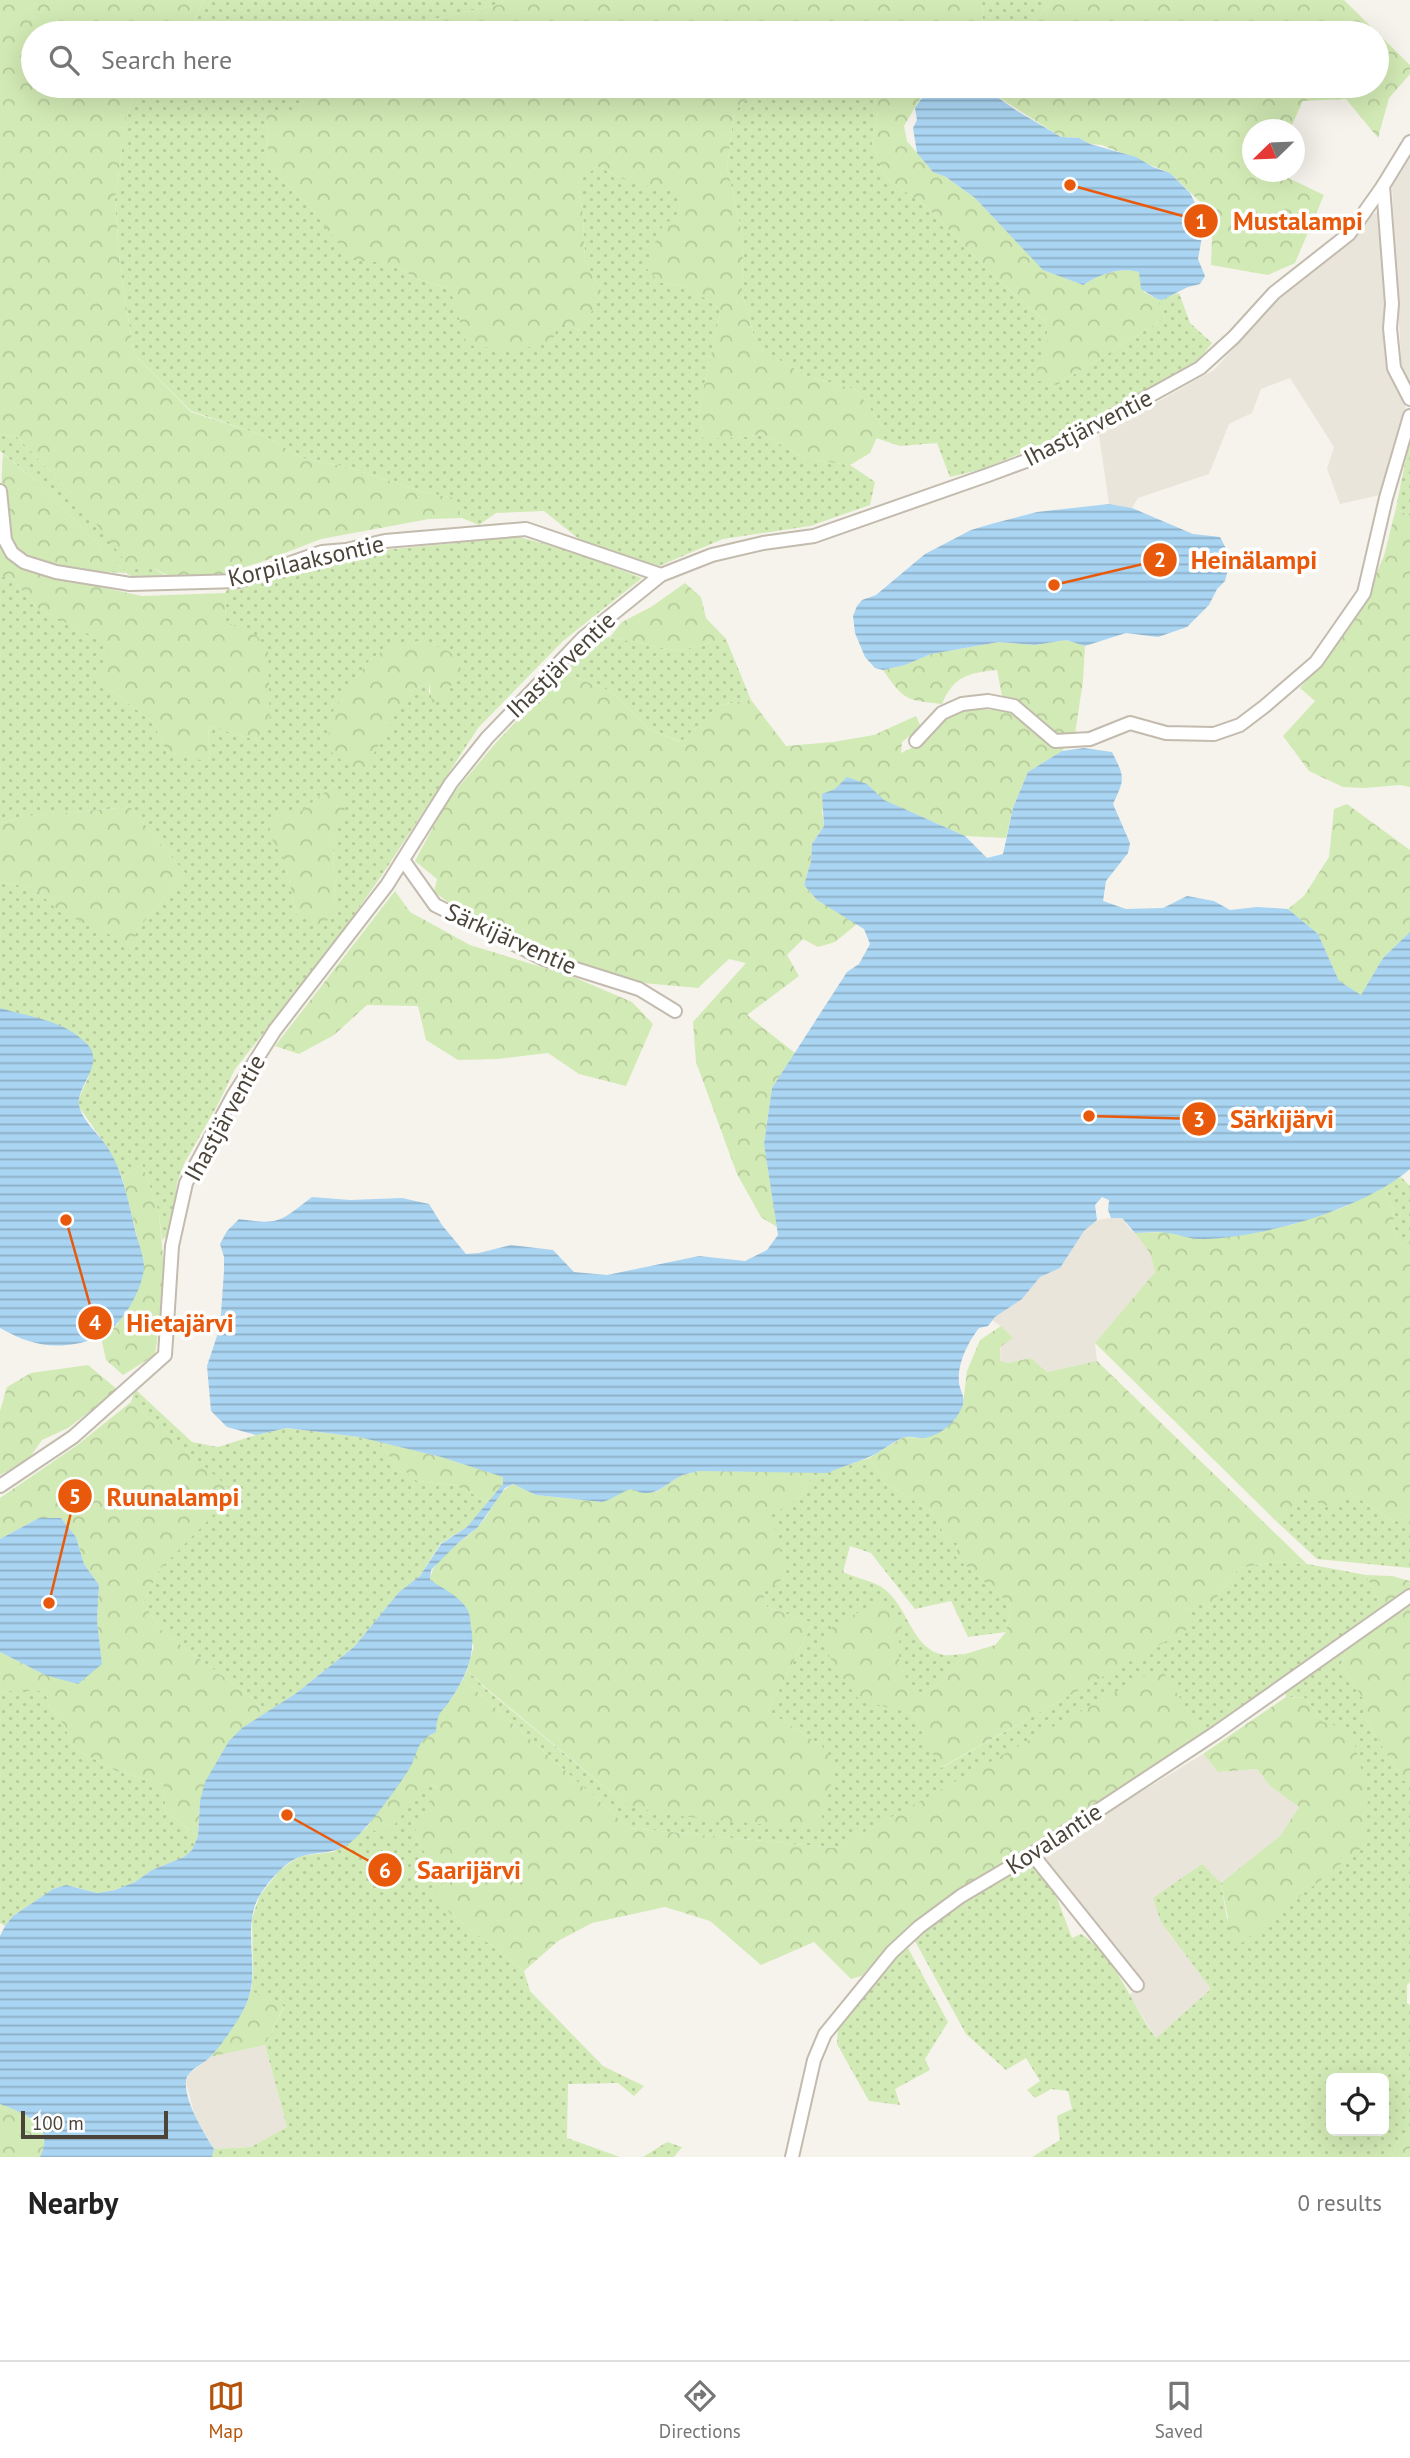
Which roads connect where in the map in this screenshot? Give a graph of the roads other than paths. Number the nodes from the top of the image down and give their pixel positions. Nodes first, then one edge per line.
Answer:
1 (1410, 142) edge
2 (1383, 186) junction
3 (1410, 399) edge
4 (1410, 416) edge
5 (0, 491) edge
6 (661, 575) junction
7 (916, 741) dead end
8 (403, 860) junction
9 (675, 1011) dead end
10 (0, 1486) edge
11 (1410, 1596) edge
12 (1032, 1854) junction
13 (1137, 1985) dead end
14 (792, 2157) edge

1 - 2 street, Ihastjärventie
2 - 3 street
2 - 6 street, Ihastjärventie
4 - 7 street
5 - 6 street, Korpilaaksontie
6 - 8 street, Ihastjärventie
8 - 9 street, Särkijärventie
8 - 10 street, Ihastjärventie
11 - 12 street, Kovalantie
12 - 13 street
12 - 14 street, Kovalantie

